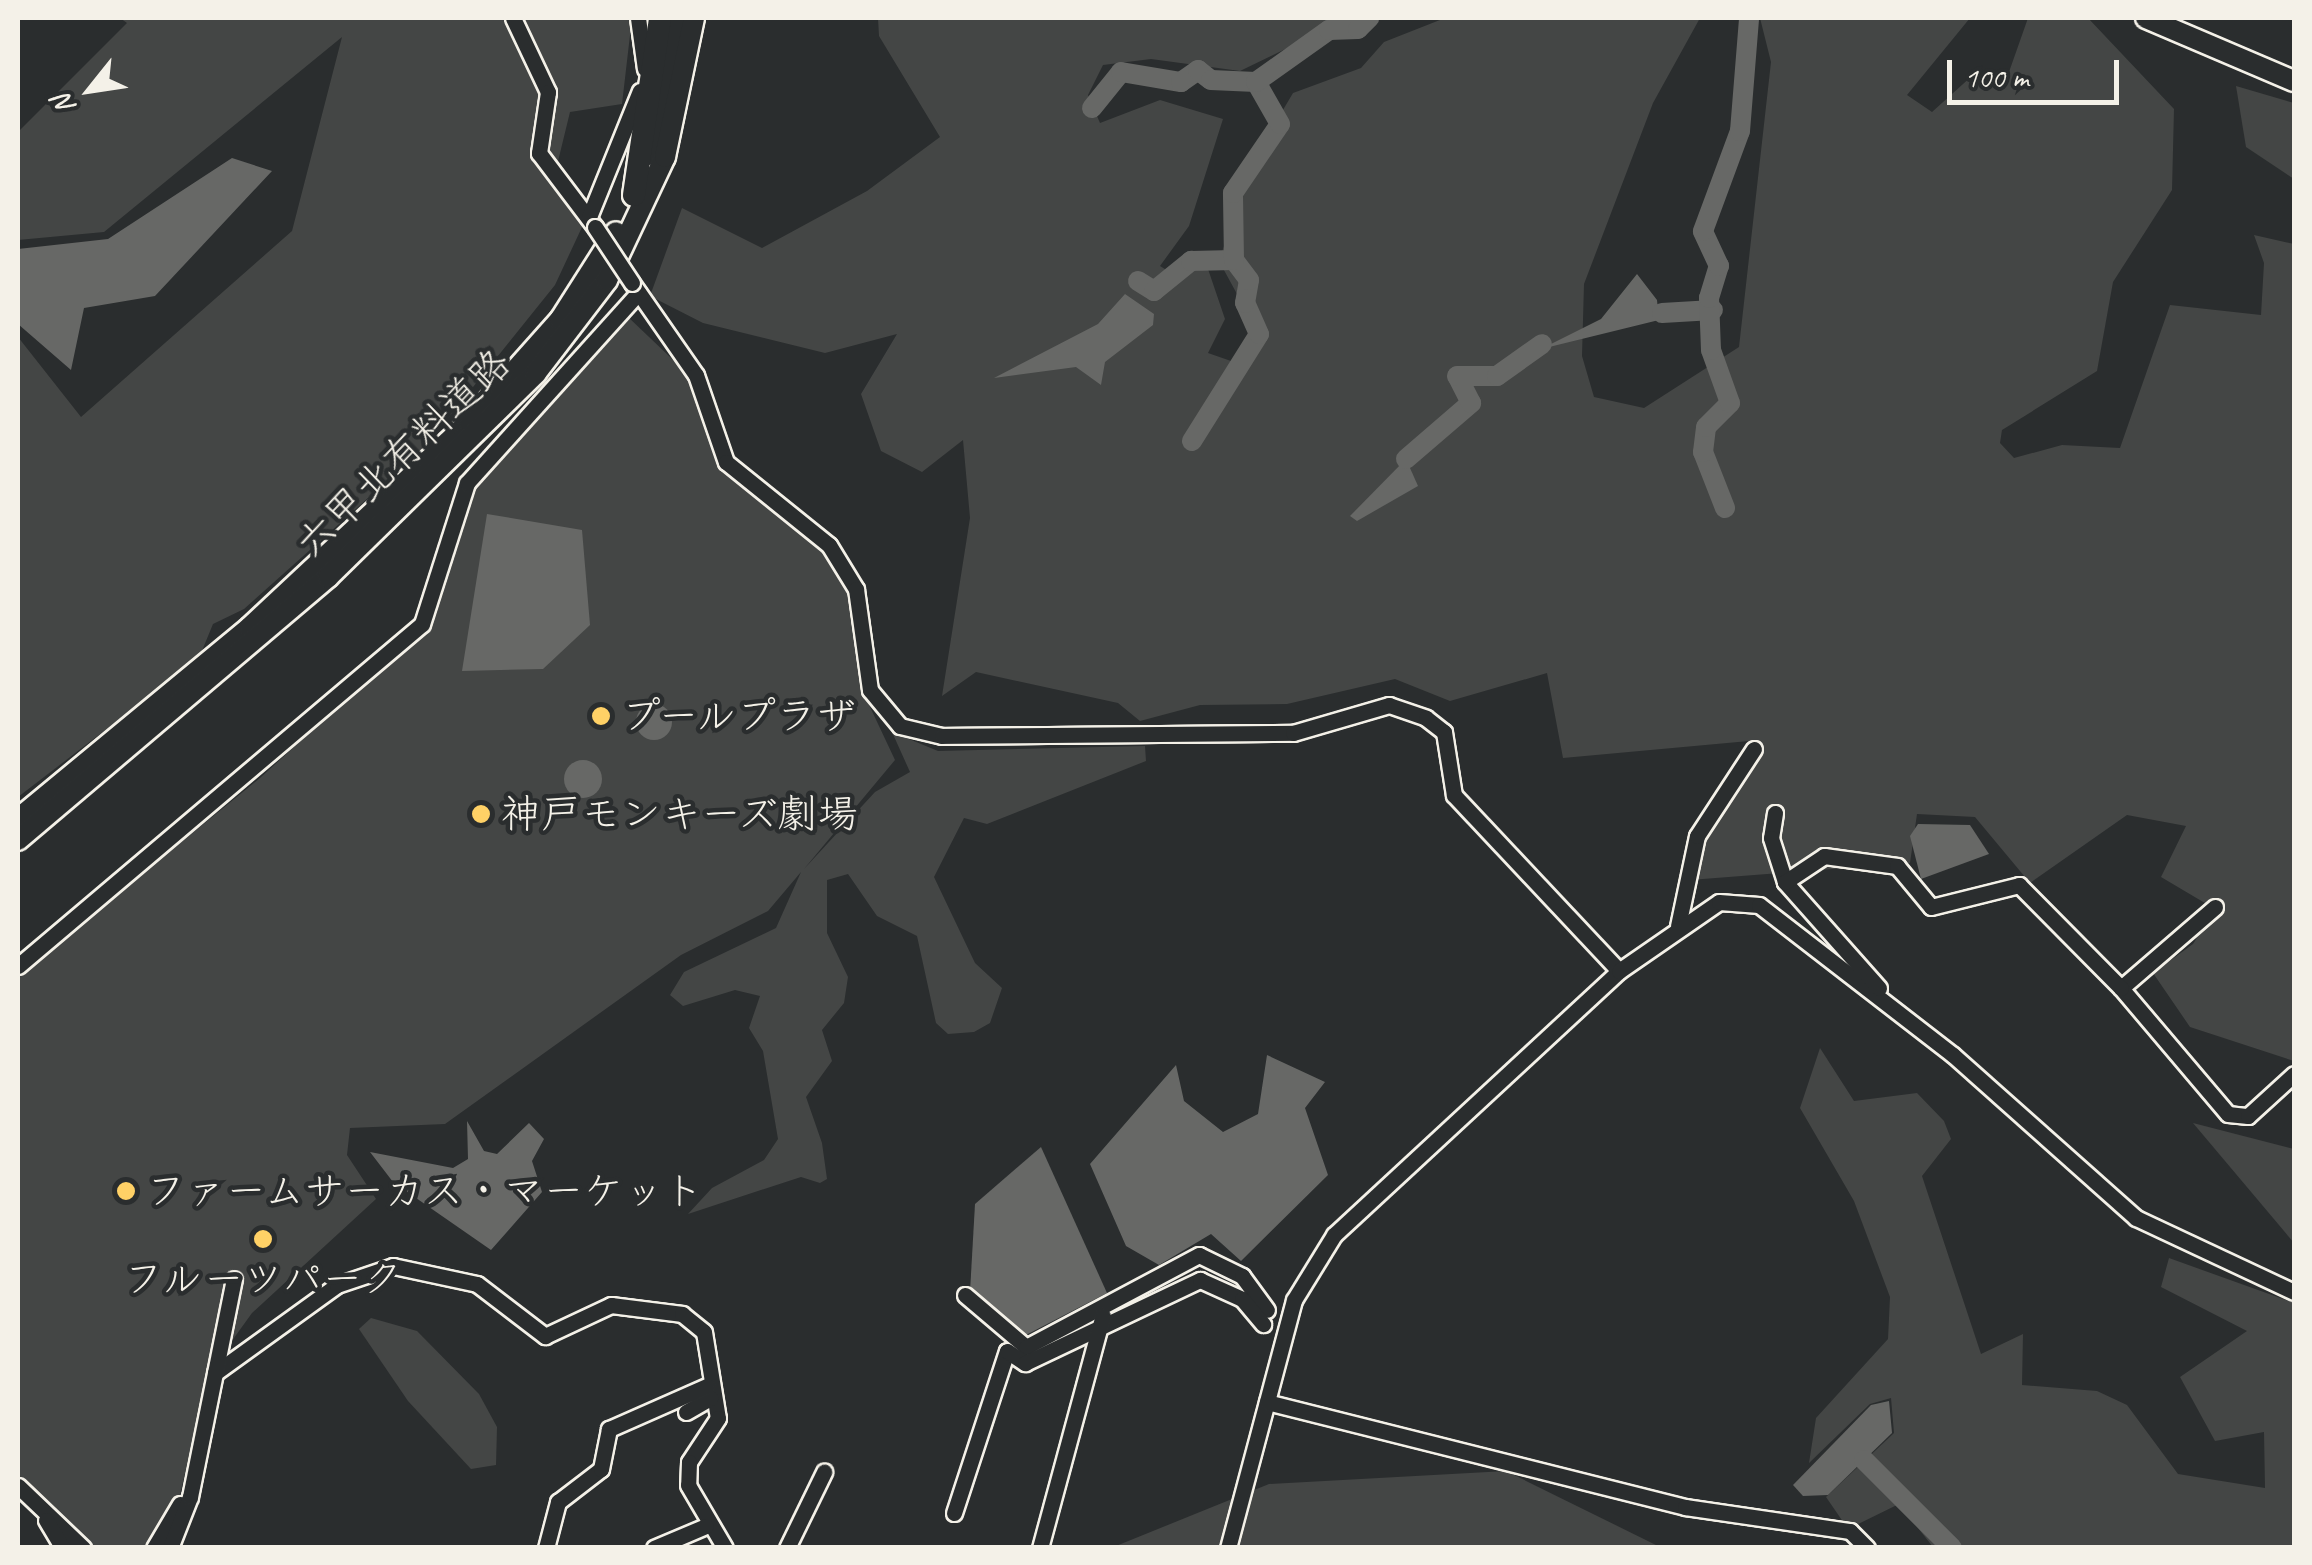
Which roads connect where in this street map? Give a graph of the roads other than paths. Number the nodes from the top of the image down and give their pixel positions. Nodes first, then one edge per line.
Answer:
1 (514, 18) edge
2 (638, 18) edge
3 (660, 18) edge
4 (677, 18) edge
5 (694, 18) edge
6 (2146, 18) edge
7 (2294, 81) edge
8 (634, 195) junction
9 (592, 222) junction
10 (635, 288) junction
11 (1754, 748) dead end
12 (1776, 813) dead end
13 (18, 819) edge
14 (18, 840) edge
15 (1785, 882) junction
16 (2215, 907) dead end
17 (1678, 926) junction
18 (18, 966) edge
19 (1619, 971) junction
20 (2121, 988) junction
21 (1891, 1006) junction
22 (2294, 1074) edge
23 (1198, 1255) junction
24 (1245, 1264) dead end
25 (234, 1279) dead end
26 (2294, 1292) edge
27 (965, 1295) dead end
28 (1103, 1314) junction
29 (215, 1372) junction
30 (709, 1392) junction
31 (1267, 1402) junction
32 (686, 1412) dead end
33 (196, 1466) junction
34 (824, 1472) dead end
35 (18, 1486) edge
36 (42, 1512) junction
37 (954, 1512) dead end
38 (706, 1526) junction
39 (63, 1548) edge
40 (83, 1548) edge
41 (154, 1548) edge
42 (170, 1548) edge
43 (546, 1548) edge
44 (654, 1548) edge
45 (725, 1548) edge
46 (787, 1548) edge
47 (1040, 1548) edge
48 (1228, 1548) edge
49 (1868, 1548) edge

1 - 9 street
2 - 9 street
3 - 8 highway
4 - 8 main road, 六甲北有料道路
5 - 14 main road, 六甲北有料道路
6 - 7 main road
8 - 13 main road, 六甲北有料道路
9 - 10 street, bridge
10 - 18 street
10 - 19 street
11 - 17 street
12 - 15 street
15 - 20 street
15 - 21 street
16 - 20 street
17 - 19 street
17 - 21 street
19 - 31 street
20 - 22 street
21 - 26 street
23 - 24 street
23 - 28 street
23 - 28 street
25 - 29 street
27 - 28 street
28 - 37 street
28 - 47 street
29 - 30 street
29 - 33 street
30 - 32 street
30 - 38 street
30 - 43 street
31 - 48 street
31 - 49 street
33 - 41 street
33 - 42 street
34 - 46 street
35 - 36 street
36 - 39 street
36 - 40 street
38 - 44 street
38 - 45 street

